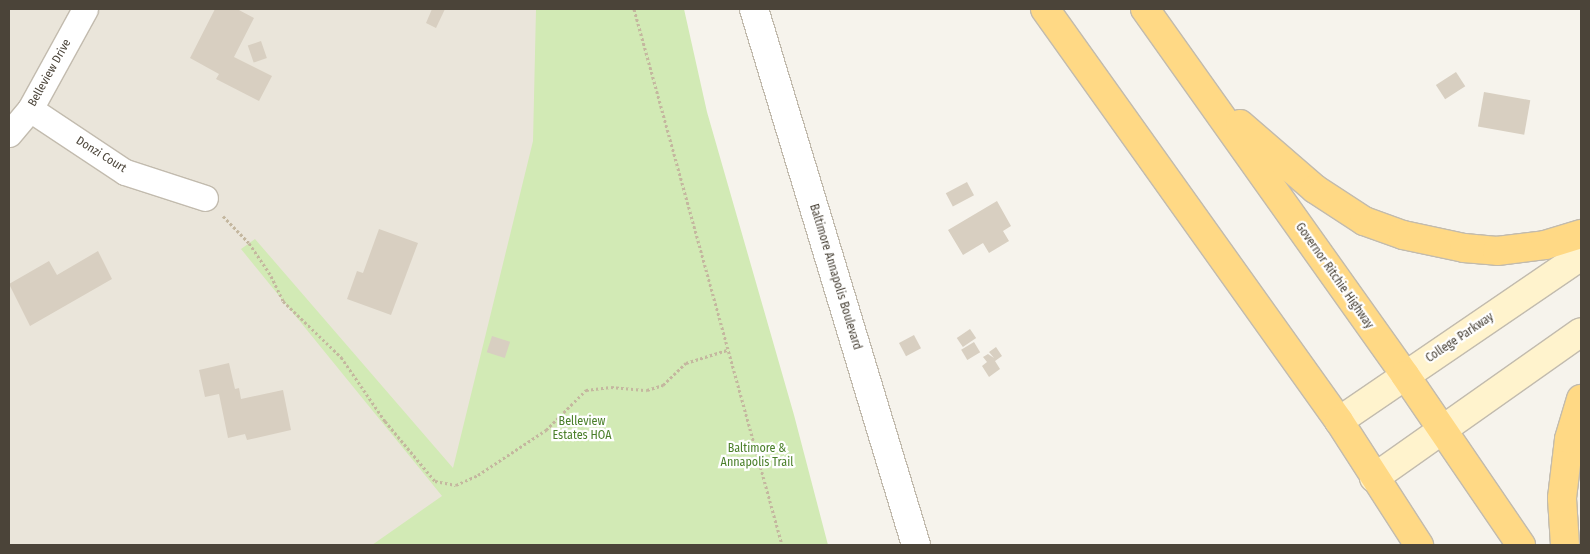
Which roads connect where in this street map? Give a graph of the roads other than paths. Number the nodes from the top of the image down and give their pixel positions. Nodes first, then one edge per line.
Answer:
1 (85, 9) edge
2 (754, 9) edge
3 (1045, 9) edge
4 (1145, 9) edge
5 (1206, 95) junction
6 (30, 109) junction
7 (9, 134) edge
8 (205, 198) road end
9 (1581, 234) edge
10 (1581, 256) edge
11 (1581, 332) edge
12 (1405, 375) junction
13 (1581, 399) edge
14 (1339, 420) junction
15 (1442, 429) junction
16 (1374, 478) junction
17 (916, 545) edge
18 (1418, 545) edge
19 (1521, 545) edge
20 (1565, 545) edge

1 - 6 street, Belleview Drive
2 - 17 street, Baltimore Annapolis Boulevard
3 - 14 highway
4 - 5 highway, Governor Ritchie Highway
5 - 9 highway
5 - 12 highway, Governor Ritchie Highway
6 - 7 street, Belleview Drive
6 - 8 street, Donzi Court
10 - 12 main road, College Parkway
11 - 15 main road
12 - 14 main road, College Parkway
12 - 15 highway, Governor Ritchie Highway
13 - 20 highway
14 - 16 highway
15 - 16 main road
15 - 19 highway, Governor Ritchie Highway
16 - 18 highway

